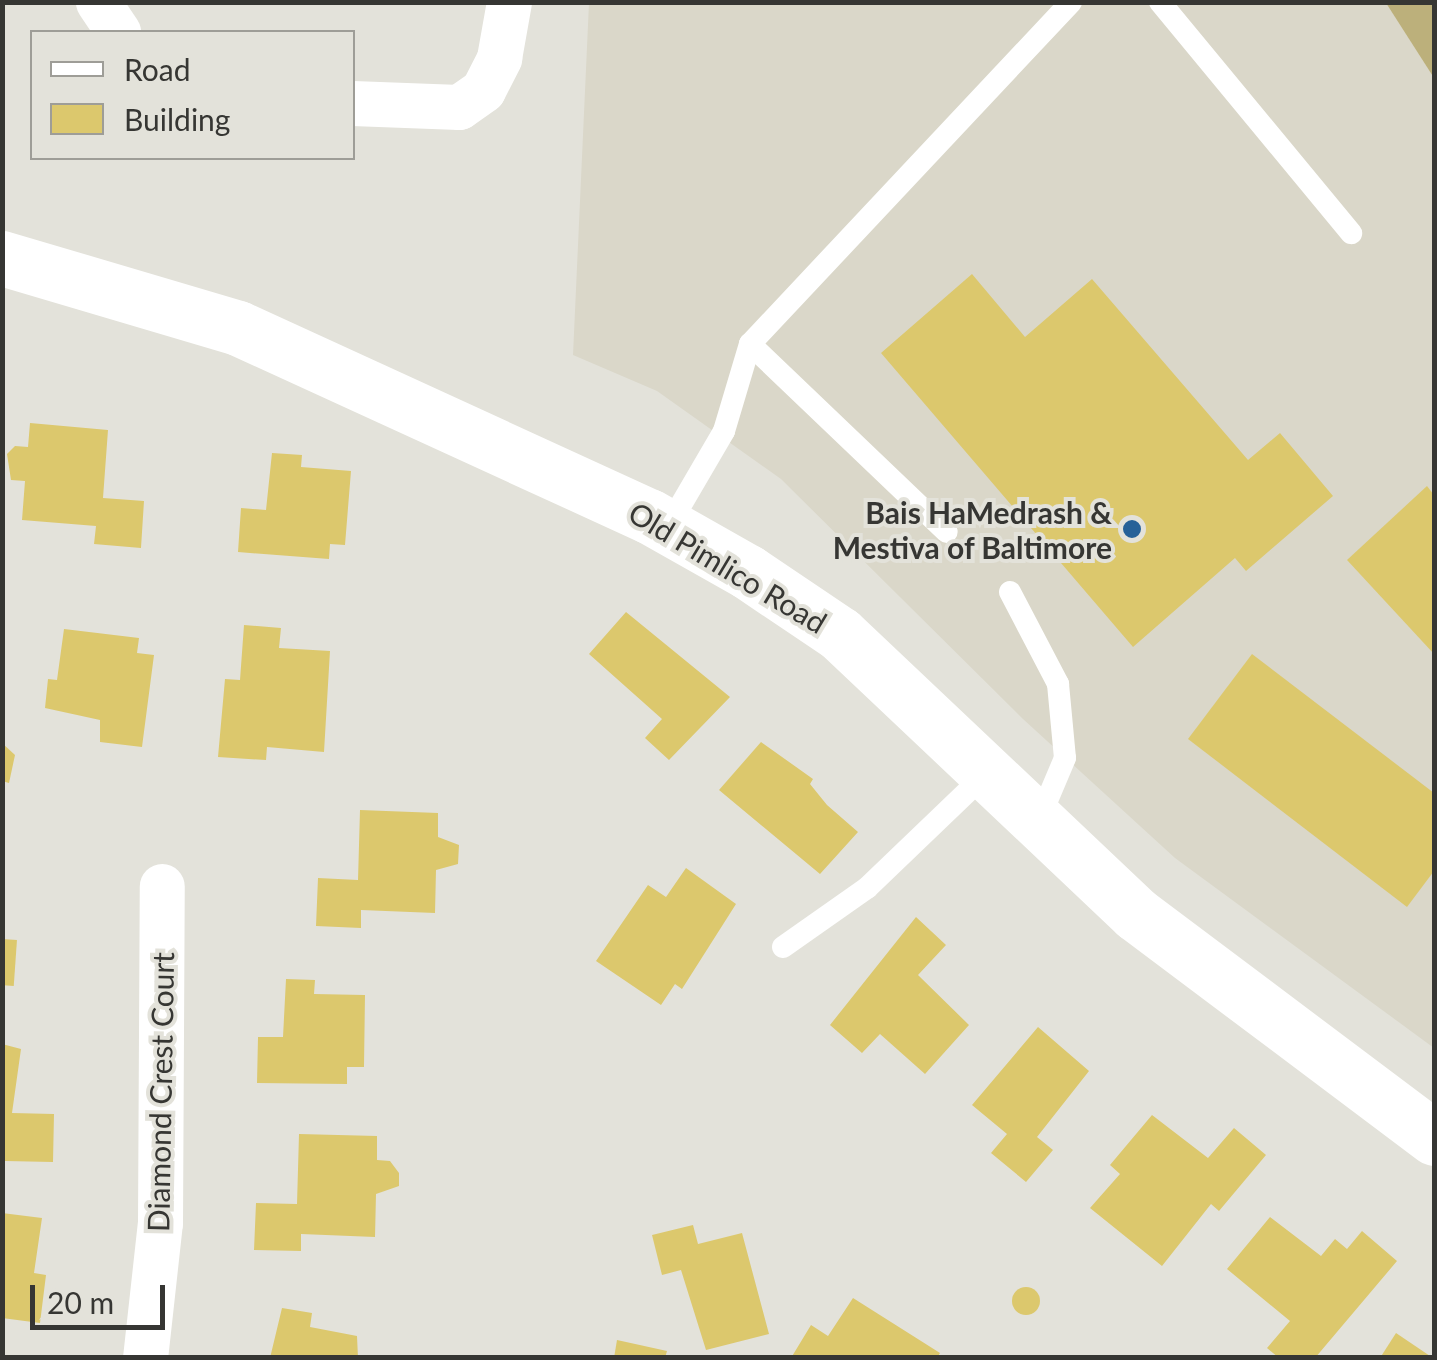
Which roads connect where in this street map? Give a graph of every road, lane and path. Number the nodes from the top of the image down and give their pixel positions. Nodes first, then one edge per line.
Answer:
1 (98, 2) edge
2 (509, 2) edge
3 (1071, 2) edge
4 (1160, 2) edge
5 (117, 30) edge
6 (355, 103) edge
7 (1351, 233) dead end
8 (2, 258) edge
9 (750, 344) junction
10 (668, 526) junction
11 (947, 532) dead end
12 (1010, 592) dead end
13 (986, 774) junction
14 (1036, 825) junction
15 (162, 886) dead end
16 (783, 947) dead end
17 (1434, 1138) edge
18 (144, 1358) edge

1 - 5 street
2 - 6 street
3 - 9 lane
4 - 7 lane
8 - 10 street, Old Pimlico Road
9 - 10 lane
9 - 11 lane
10 - 13 street, Old Pimlico Road
12 - 14 lane
13 - 14 street, Old Pimlico Road
13 - 16 lane
14 - 17 street, Old Pimlico Road
15 - 18 street, Diamond Crest Court

